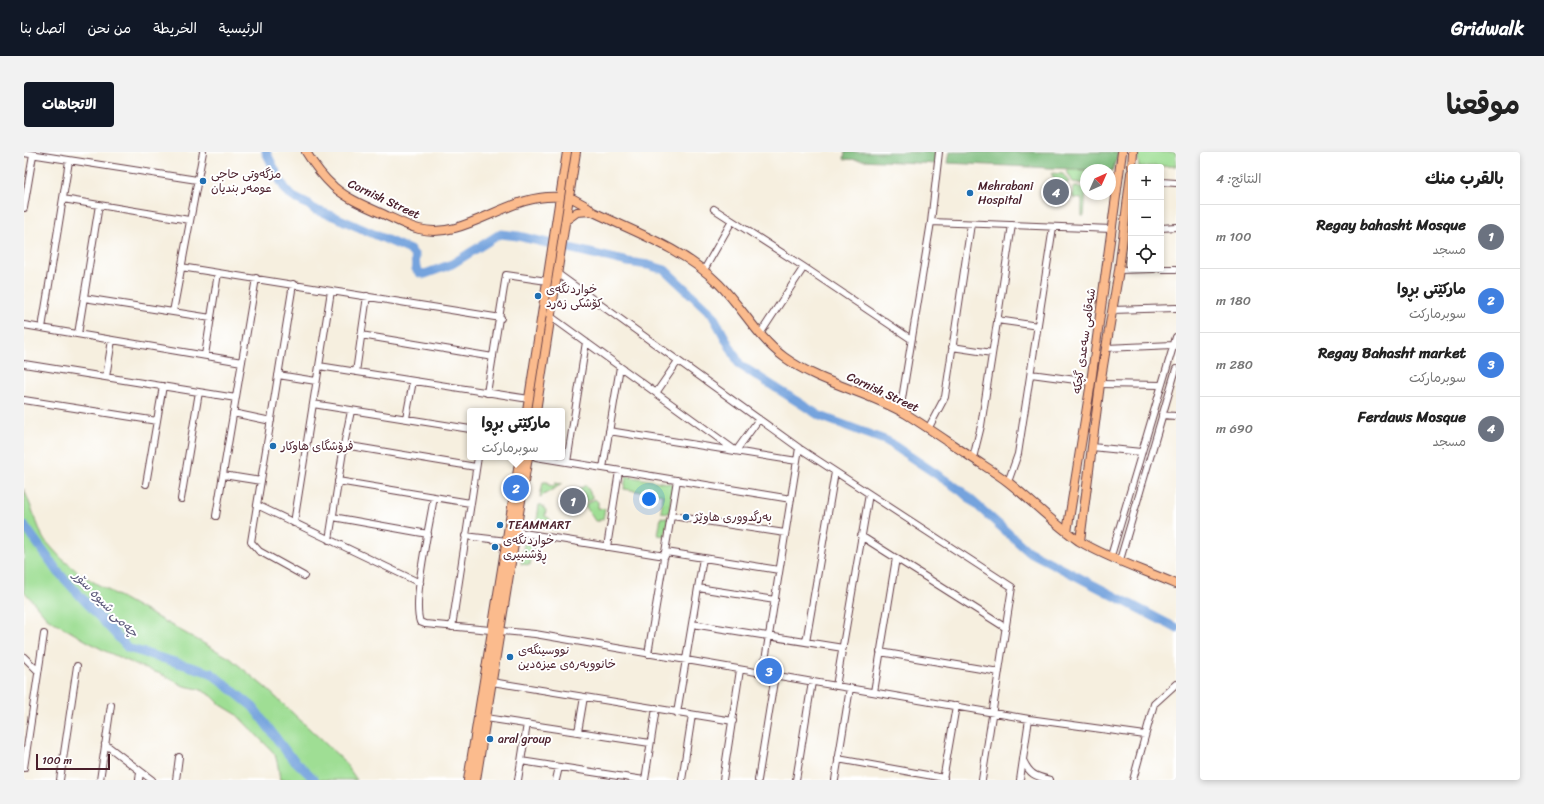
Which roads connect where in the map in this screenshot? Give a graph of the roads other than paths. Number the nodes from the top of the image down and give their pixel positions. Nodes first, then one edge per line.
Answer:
1 (203, 152) edge
2 (306, 152) edge
3 (567, 152) edge
4 (576, 152) edge
5 (938, 152) edge
6 (1122, 152) edge
7 (1133, 152) edge
8 (24, 153) edge
9 (33, 155) junction
10 (69, 161) junction
11 (1132, 164) edge
12 (197, 180) junction
13 (1164, 182) edge
14 (1176, 183) edge
15 (25, 194) edge
16 (560, 197) junction
17 (570, 197) junction
18 (63, 199) junction
19 (99, 205) junction
20 (24, 208) edge
21 (714, 209) dead end
22 (591, 211) junction
23 (189, 220) junction
24 (566, 220) junction
25 (732, 221) junction
26 (931, 222) junction
27 (971, 224) junction
28 (1012, 225) junction
29 (1053, 227) junction
30 (1176, 227) edge
31 (1164, 228) edge
32 (1112, 229) junction
33 (1128, 229) edge
34 (1109, 251) junction
35 (1121, 252) junction
36 (181, 267) junction
37 (804, 267) junction
38 (549, 268) junction
39 (1164, 269) edge
40 (1176, 269) edge
41 (704, 270) junction
42 (1118, 270) junction
43 (1128, 270) edge
44 (218, 273) junction
45 (558, 274) junction
46 (256, 278) junction
47 (547, 281) junction
48 (293, 284) junction
49 (331, 290) junction
50 (368, 296) junction
51 (84, 298) junction
52 (1176, 308) edge
53 (1112, 310) junction
54 (174, 312) junction
55 (550, 316) junction
56 (211, 318) junction
57 (500, 318) junction
58 (997, 320) junction
59 (24, 325) edge
60 (1038, 326) junction
61 (42, 328) junction
62 (78, 334) junction
63 (760, 334) junction
64 (362, 335) junction
65 (1176, 337) edge
66 (911, 338) junction
67 (112, 340) junction
68 (586, 342) junction
69 (1173, 345) junction
70 (952, 347) junction
71 (1106, 348) junction
72 (992, 353) junction
73 (205, 356) junction
74 (493, 357) junction
75 (678, 360) junction
76 (242, 362) junction
77 (24, 364) edge
78 (319, 366) junction
79 (620, 366) junction
80 (356, 372) junction
81 (1175, 373) edge
82 (1030, 374) junction
83 (278, 375) junction
84 (106, 377) junction
85 (316, 381) junction
86 (413, 381) junction
87 (1091, 382) junction
88 (1100, 384) junction
89 (1161, 385) junction
90 (163, 386) junction
91 (198, 392) junction
92 (487, 392) junction
93 (656, 393) junction
94 (236, 398) junction
95 (529, 399) junction
96 (24, 400) edge
97 (313, 404) junction
98 (528, 408) edge
99 (536, 408) edge
100 (351, 411) junction
101 (900, 411) junction
102 (233, 413) junction
103 (1162, 415) junction
104 (1176, 416) edge
105 (406, 418) junction
106 (759, 419) junction
107 (271, 420) junction
108 (157, 421) junction
109 (467, 428) edge
110 (928, 429) junction
111 (609, 431) junction
112 (344, 445) junction
113 (1092, 447) junction
114 (799, 448) junction
115 (736, 451) junction
116 (1141, 452) junction
117 (973, 458) junction
118 (477, 460) edge
119 (520, 460) edge
120 (528, 460) edge
121 (555, 460) edge
122 (797, 460) junction
123 (567, 462) junction
124 (476, 467) junction
125 (603, 468) junction
126 (619, 471) junction
127 (835, 472) junction
128 (223, 475) junction
129 (677, 480) junction
130 (338, 481) junction
131 (261, 482) junction
132 (1008, 482) junction
133 (146, 484) dead end
134 (869, 494) junction
135 (434, 497) junction
136 (181, 499) dead end
137 (791, 499) junction
138 (470, 503) junction
139 (257, 505) junction
140 (216, 516) dead end
141 (672, 516) junction
142 (333, 517) junction
143 (294, 523) junction
144 (517, 532) junction
145 (1067, 532) junction
146 (785, 533) junction
147 (428, 534) junction
148 (465, 536) junction
149 (862, 536) junction
150 (330, 540) junction
151 (507, 541) junction
152 (1080, 541) junction
153 (1113, 545) junction
154 (607, 547) junction
155 (1122, 548) junction
156 (665, 554) junction
157 (1111, 556) junction
158 (702, 558) junction
159 (896, 558) junction
160 (1120, 560) junction
161 (779, 570) junction
162 (304, 576) dead end
163 (420, 583) junction
164 (1176, 584) edge
165 (698, 588) junction
166 (774, 600) junction
167 (692, 624) junction
168 (452, 627) junction
169 (1006, 628) junction
170 (492, 630) junction
171 (501, 631) junction
172 (44, 634) dead end
173 (769, 636) junction
174 (806, 642) junction
175 (843, 648) junction
176 (880, 652) junction
177 (648, 654) junction
178 (24, 657) edge
179 (686, 660) junction
180 (77, 666) dead end
181 (740, 670) junction
182 (38, 671) junction
183 (999, 672) junction
184 (763, 673) junction
185 (775, 675) junction
186 (492, 682) junction
187 (812, 682) junction
188 (1176, 684) edge
189 (836, 686) junction
190 (850, 688) junction
191 (874, 692) junction
192 (584, 697) junction
193 (111, 705) dead end
194 (956, 706) junction
195 (656, 708) junction
196 (992, 712) junction
197 (678, 713) junction
198 (692, 715) junction
199 (486, 718) junction
200 (1029, 719) junction
201 (733, 721) junction
202 (527, 724) junction
203 (578, 732) junction
204 (1144, 735) junction
205 (26, 742) edge
206 (650, 743) junction
207 (105, 744) junction
208 (179, 757) dead end
209 (1023, 758) junction
210 (838, 759) junction
211 (521, 761) junction
212 (559, 767) junction
213 (24, 768) edge
214 (140, 771) junction
215 (944, 779) edge
216 (60, 780) edge
217 (100, 780) edge
218 (139, 780) edge
219 (152, 780) edge
220 (176, 780) edge
221 (468, 780) edge
222 (476, 780) edge
223 (518, 780) edge
224 (556, 780) edge
225 (644, 780) edge
226 (682, 780) edge
227 (723, 780) edge
228 (758, 780) edge
229 (796, 780) edge
230 (835, 780) edge
231 (982, 780) edge
232 (1020, 780) edge
233 (1050, 780) edge
234 (1133, 780) edge

1 - 12 street
2 - 16 main road, Cornish Street
3 - 16 main road
4 - 17 main road
5 - 26 street
6 - 32 main road, شەقامی سەعدی گچکە
7 - 11 main road
8 - 9 street
9 - 10 street
9 - 15 street
10 - 12 street
10 - 18 street
12 - 23 street
13 - 14 street
15 - 20 street
16 - 38 main road
17 - 22 main road, Cornish Street
17 - 24 main road
18 - 19 street
18 - 61 street
19 - 23 street
19 - 51 street
21 - 25 street
22 - 24 main road
22 - 41 main road, Cornish Street
23 - 36 street
24 - 45 main road
25 - 37 street
25 - 41 street
26 - 27 street
26 - 66 street
27 - 28 street
27 - 70 street
28 - 29 street
28 - 58 street
29 - 32 street
29 - 60 street
30 - 31 street
32 - 34 main road, شەقامی سەعدی گچکە
33 - 35 main road, شەقامی سەعدی گچکە
34 - 35 main road
34 - 87 main road, شەقامی سەعدی گچکە
35 - 42 main road, شەقامی سەعدی گچکە
36 - 44 street
36 - 54 street
37 - 63 street
37 - 66 street
38 - 45 main road
38 - 47 main road
39 - 40 street
41 - 63 main road, Cornish Street
42 - 43 street
42 - 53 main road, شەقامی سەعدی گچکە
44 - 46 street
44 - 56 street
45 - 55 main road
45 - 75 street
46 - 48 street
46 - 76 street
47 - 57 street
47 - 95 main road
48 - 49 street
48 - 83 street
49 - 50 street
49 - 78 street
50 - 57 street
50 - 64 street
51 - 54 street
51 - 62 street
52 - 53 street
53 - 71 main road, شەقامی سەعدی گچکە
54 - 56 street
55 - 68 street
55 - 99 main road
56 - 73 street
57 - 74 street
58 - 60 street
58 - 72 street
59 - 61 street
60 - 82 street
61 - 62 street
62 - 67 street
63 - 101 main road, Cornish Street
64 - 74 street
64 - 80 street
65 - 69 street
66 - 101 street
67 - 73 street
67 - 84 street
68 - 79 street
68 - 123 street
69 - 71 street
69 - 89 street
70 - 72 street
70 - 110 street
71 - 88 main road, شەقامی سەعدی گچکە
72 - 117 street
73 - 76 street
74 - 92 street
75 - 93 street
75 - 106 street
76 - 94 street
77 - 84 street
78 - 80 street
78 - 85 street
79 - 93 street
79 - 111 street
80 - 86 street
81 - 103 street
82 - 87 street
82 - 132 street
83 - 85 street
83 - 107 street
84 - 90 street
85 - 97 street
86 - 92 street
86 - 105 street
87 - 145 main road, شەقامی سەعدی گچکە
88 - 89 street
88 - 113 main road, شەقامی سەعدی گچکە
89 - 116 street
90 - 91 street
90 - 108 street
91 - 94 street
91 - 136 street
92 - 95 street
93 - 115 street
94 - 102 street
95 - 98 main road
96 - 108 street
97 - 100 street
97 - 143 street
100 - 105 street
100 - 112 street
101 - 110 main road, Cornish Street
102 - 107 street
102 - 128 street
103 - 104 street
103 - 155 street
105 - 109 street
106 - 114 street
106 - 115 street
107 - 131 street
108 - 133 street
110 - 117 main road, Cornish Street
111 - 115 street
111 - 125 street
112 - 124 street
112 - 130 street
113 - 116 street
113 - 152 main road, شەقامی سەعدی گچکە
114 - 122 street
114 - 127 street
115 - 122 street
116 - 153 street
117 - 132 main road, Cornish Street
118 - 124 street
119 - 151 main road
120 - 144 main road
121 - 123 street
122 - 137 street
123 - 125 street
124 - 138 street
125 - 126 street
126 - 129 street
126 - 154 street
127 - 134 street
127 - 174 street
128 - 131 street
128 - 140 street
129 - 137 street
129 - 141 street
130 - 135 street
130 - 142 street
131 - 139 street
132 - 145 main road, Cornish Street
134 - 149 street
134 - 169 street
135 - 138 street
135 - 147 street
137 - 146 street
138 - 148 street
139 - 143 street
139 - 162 street
141 - 146 street
141 - 156 street
142 - 147 street
142 - 150 street
143 - 150 street
144 - 154 street
144 - 171 main road
145 - 152 main road, Cornish Street
146 - 161 street
147 - 163 street
148 - 151 street
148 - 168 street
149 - 159 street
149 - 175 street
150 - 163 street
151 - 170 main road
152 - 157 main road, Cornish Street
153 - 155 street
153 - 157 street
154 - 156 street
155 - 160 street
156 - 158 street
156 - 177 street
157 - 160 main road, Cornish Street
158 - 161 street
158 - 165 street
159 - 169 street
159 - 176 street
160 - 164 main road, Cornish Street
161 - 166 street
163 - 168 street
165 - 166 street
165 - 167 street
166 - 173 street
167 - 173 street
167 - 179 street
168 - 170 street
169 - 183 street
170 - 171 street
170 - 221 main road
171 - 177 street
171 - 186 main road
172 - 182 street
173 - 174 street
173 - 184 street
174 - 175 street
175 - 189 street
176 - 183 street
176 - 191 street
177 - 179 street
178 - 182 street
179 - 181 street
179 - 197 street
180 - 216 street
181 - 184 street
181 - 201 street
182 - 205 street
183 - 196 street
184 - 185 street
185 - 187 street
185 - 228 street
186 - 192 street
186 - 199 main road
187 - 189 street
187 - 229 street
188 - 204 street
189 - 190 street
190 - 191 street
190 - 210 street
191 - 194 street
192 - 195 street
192 - 203 street
193 - 207 street
194 - 196 street
194 - 215 street
195 - 197 street
195 - 206 street
196 - 200 street
196 - 231 street
197 - 198 street
198 - 201 street
198 - 226 street
199 - 202 street
199 - 222 main road
200 - 204 street
200 - 209 street
201 - 227 street
202 - 203 street
202 - 211 street
203 - 206 street
204 - 234 street
205 - 213 street
206 - 225 street
207 - 214 street
207 - 217 street
208 - 220 street
209 - 232 street
209 - 233 street
210 - 215 street
210 - 230 street
211 - 212 street
211 - 223 street
212 - 224 street
212 - 225 street
214 - 218 street
214 - 219 street

